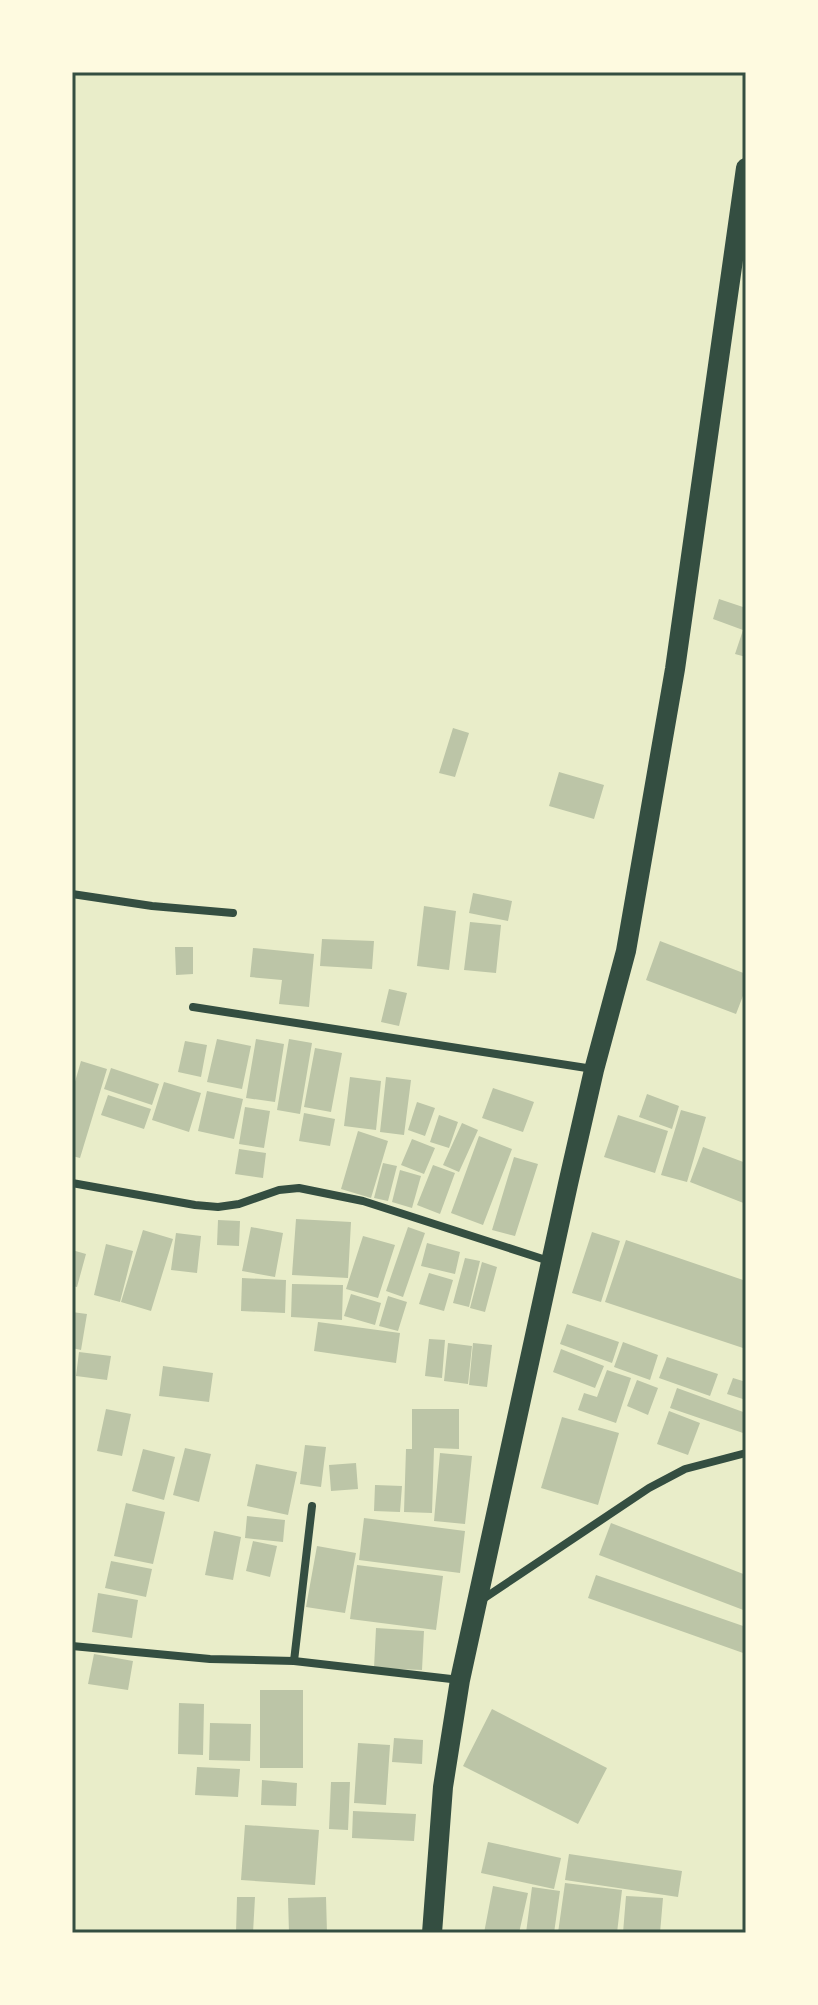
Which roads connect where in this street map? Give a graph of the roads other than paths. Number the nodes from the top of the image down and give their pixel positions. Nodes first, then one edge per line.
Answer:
1 (746, 168) edge
2 (72, 894) edge
3 (233, 913) dead end
4 (193, 1007) dead end
5 (594, 1070) junction
6 (72, 1183) edge
7 (550, 1261) junction
8 (746, 1453) edge
9 (312, 1506) dead end
10 (476, 1604) junction
11 (72, 1646) edge
12 (294, 1661) junction
13 (460, 1680) junction
14 (432, 1933) edge

1 - 5 main road
2 - 3 street
4 - 5 street
5 - 7 main road
6 - 7 street
7 - 10 main road
8 - 10 street
9 - 12 street
10 - 13 main road
11 - 12 street
12 - 13 street
13 - 14 main road

